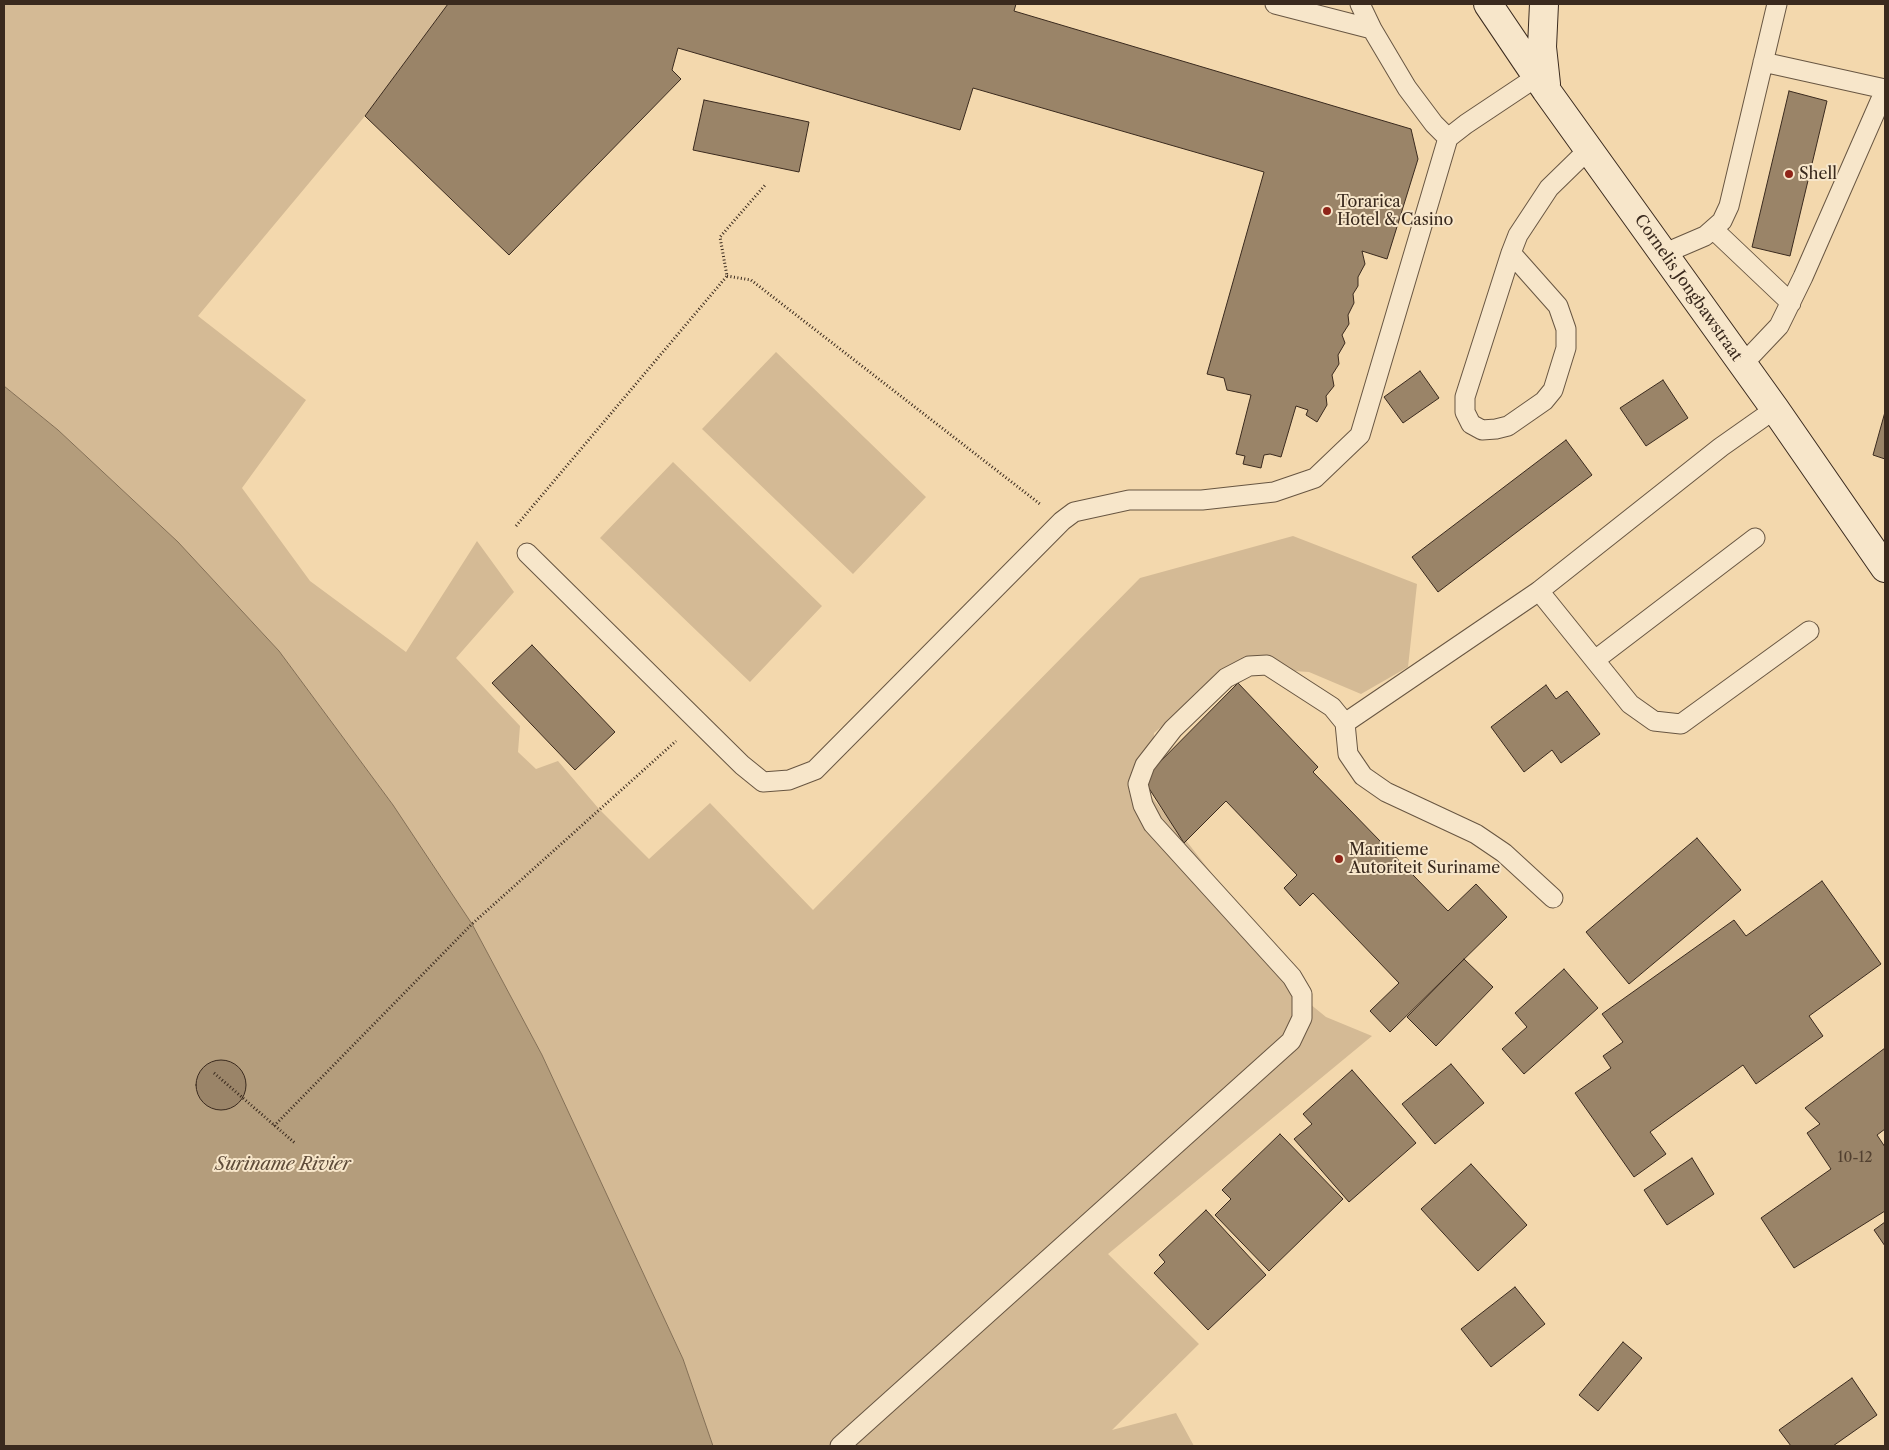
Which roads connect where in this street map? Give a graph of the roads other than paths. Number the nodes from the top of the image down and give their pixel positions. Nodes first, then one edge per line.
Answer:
1 (1275, 4) edge
2 (1360, 4) edge
3 (1544, 4) edge
4 (1777, 4) edge
5 (1490, 6) edge
6 (1372, 29) junction
7 (1763, 62) junction
8 (1542, 83) junction
9 (1885, 89) edge
10 (1448, 138) junction
11 (1589, 149) junction
12 (1714, 228) junction
13 (1511, 253) junction
14 (1664, 254) junction
15 (1791, 302) junction
16 (1742, 365) junction
17 (1775, 409) junction
18 (1756, 538) dead end
19 (527, 553) road end
20 (1885, 568) edge
21 (1539, 592) junction
22 (1809, 631) dead end
23 (1595, 660) junction
24 (1345, 723) junction
25 (1554, 898) dead end
26 (840, 1446) edge

1 - 6 lane
2 - 6 lane
3 - 8 main road
4 - 7 lane
5 - 8 main road, Cornelis Jongbawstraat
6 - 10 lane
7 - 9 lane
7 - 12 lane
8 - 10 lane
8 - 11 main road, Cornelis Jongbawstraat
9 - 15 lane
10 - 19 lane
11 - 13 lane
11 - 14 main road, Cornelis Jongbawstraat
12 - 14 lane
12 - 15 lane
13 - 13 lane
14 - 16 main road, Cornelis Jongbawstraat
15 - 16 lane
16 - 17 main road, Cornelis Jongbawstraat
17 - 20 main road, Cornelis Jongbawstraat
17 - 21 lane
18 - 23 lane
21 - 23 lane
21 - 24 lane
22 - 23 lane
24 - 25 lane
24 - 26 lane

